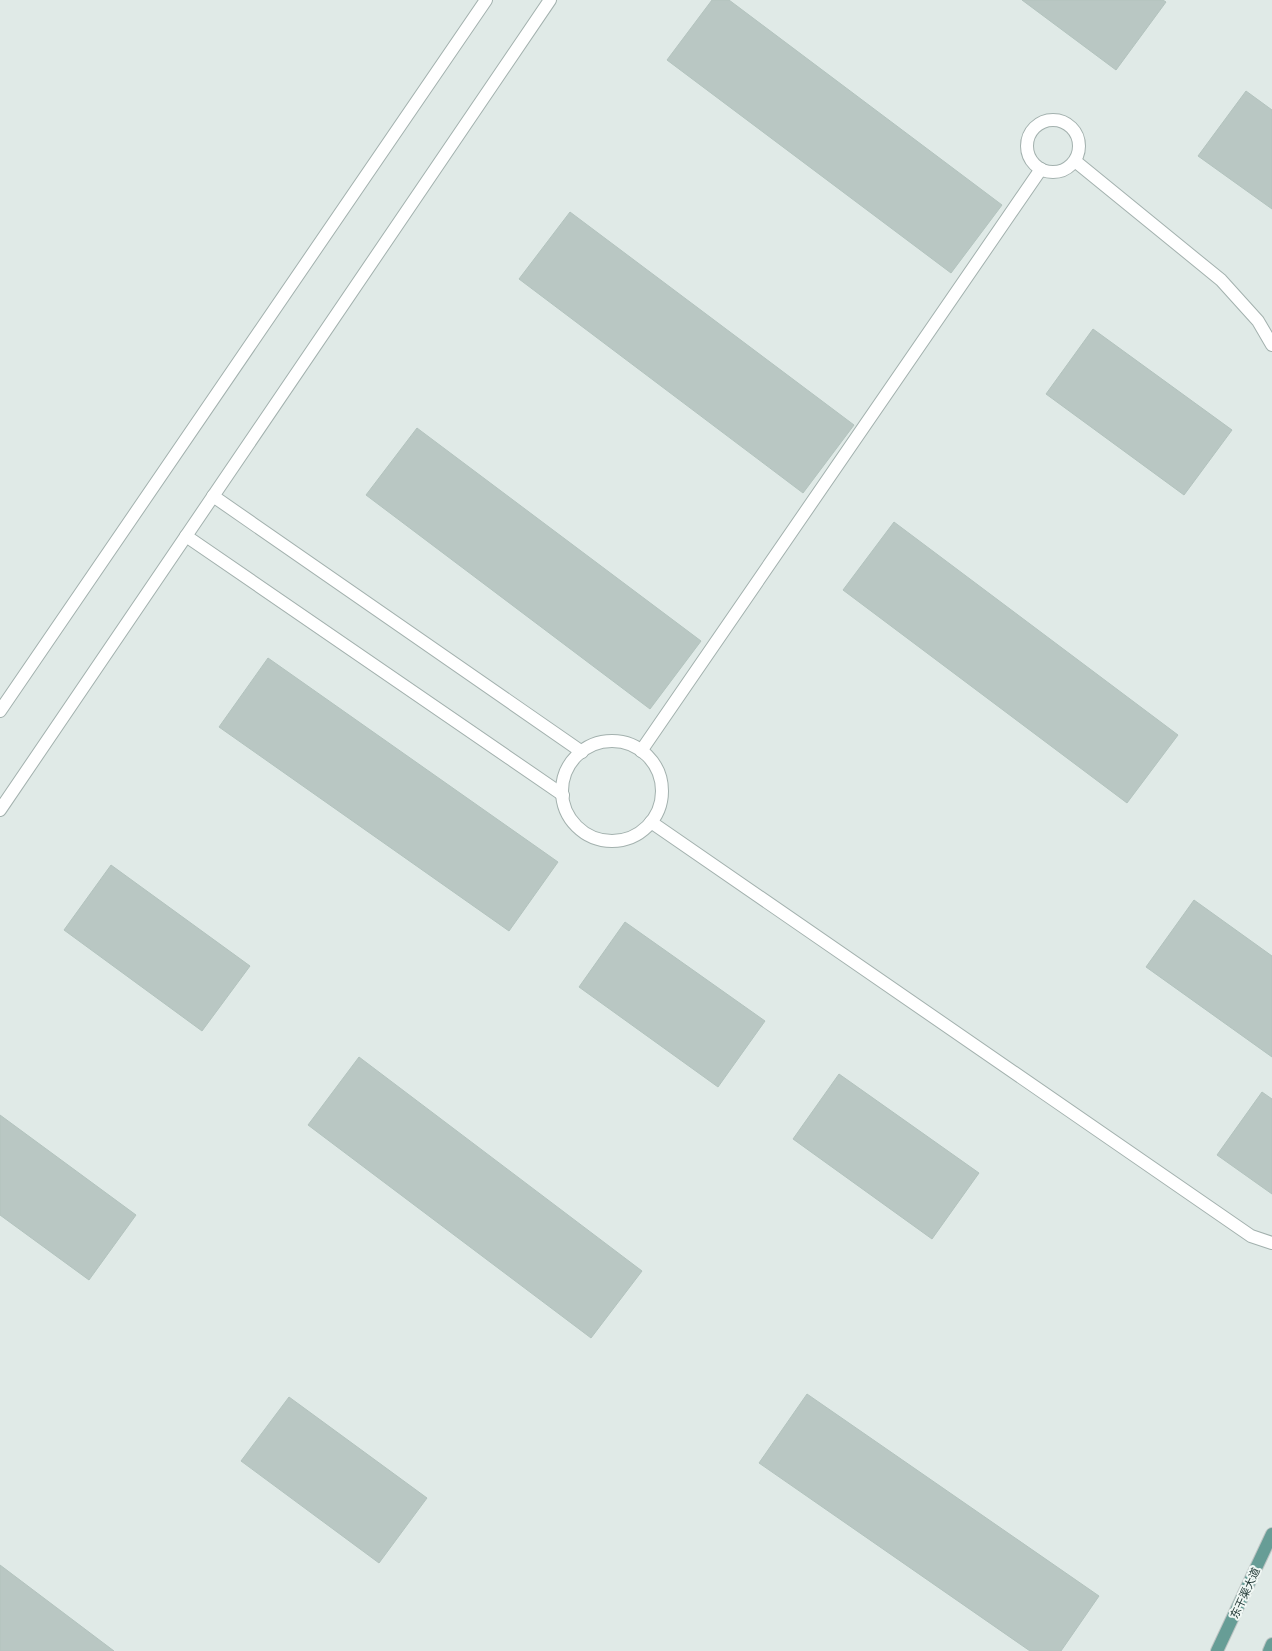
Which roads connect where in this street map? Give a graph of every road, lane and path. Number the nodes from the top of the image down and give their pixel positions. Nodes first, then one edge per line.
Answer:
1 (486, 0) edge
2 (550, 0) edge
3 (1075, 160) junction
4 (1041, 169) junction
5 (1272, 346) edge
6 (213, 496) junction
7 (186, 536) junction
8 (0, 711) edge
9 (641, 751) junction
10 (582, 752) junction
11 (563, 795) junction
12 (0, 810) edge
13 (651, 822) junction
14 (1272, 1243) edge
15 (1272, 1534) edge
16 (1272, 1644) edge
17 (1217, 1651) edge
18 (1269, 1651) edge

1 - 8 street
2 - 6 street
3 - 4 street
3 - 4 street
3 - 5 street
4 - 9 street
6 - 7 street
6 - 10 street
7 - 11 street
7 - 12 street
9 - 10 street
9 - 13 street
10 - 11 street
11 - 13 street
13 - 14 street
15 - 17 main road, 东干渠大道
16 - 18 main road

